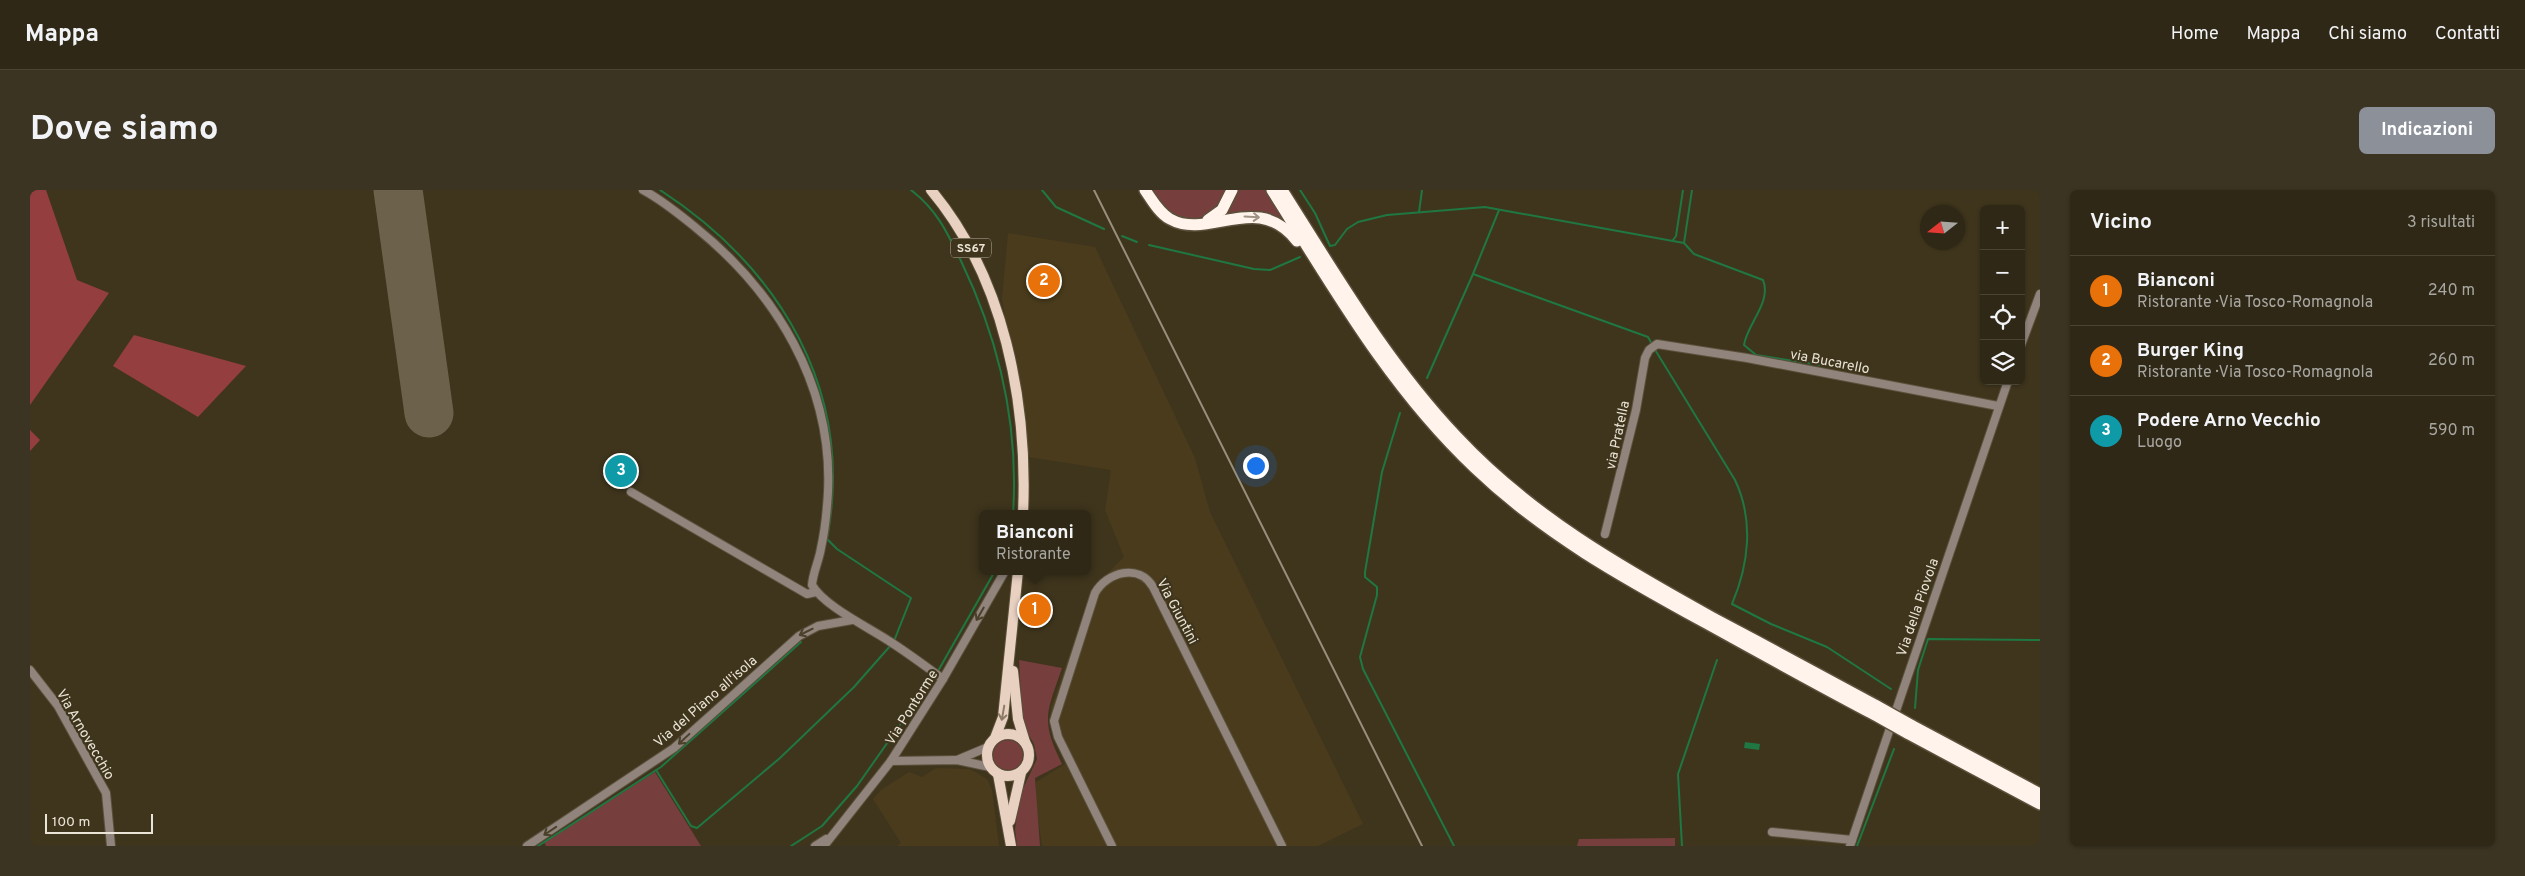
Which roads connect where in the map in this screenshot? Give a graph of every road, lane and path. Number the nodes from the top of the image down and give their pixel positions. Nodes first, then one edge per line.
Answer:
1 (643, 190) edge
2 (931, 190) edge
3 (1145, 190) edge
4 (1232, 190) edge
5 (1272, 190) edge
6 (1282, 190) edge
7 (1204, 222) junction
8 (1321, 268) junction
9 (2040, 294) edge
10 (2023, 340) edge
11 (1657, 344) joint
12 (2006, 385) edge
13 (1998, 406) junction
14 (631, 492) dead end
15 (1023, 510) edge
16 (1605, 534) dead end
17 (1001, 575) edge
18 (1018, 575) edge
19 (816, 592) junction
20 (852, 620) junction
21 (1011, 653) junction
22 (30, 670) edge
23 (938, 675) junction
24 (1876, 711) junction
25 (1909, 729) junction
26 (995, 738) junction
27 (1025, 742) junction
28 (988, 748) junction
29 (957, 760) junction
30 (891, 761) junction
31 (994, 771) junction
32 (1020, 773) junction
33 (2040, 794) edge
34 (2040, 804) edge
35 (1010, 827) junction
36 (1772, 832) dead end
37 (832, 835) junction
38 (1851, 843) edge
39 (111, 846) edge
40 (527, 846) edge
41 (815, 846) edge
42 (824, 846) edge
43 (1012, 846) edge
44 (1112, 846) edge
45 (1282, 846) edge

1 - 19 street
2 - 15 main road, SS67
3 - 7 highway
4 - 7 highway
5 - 8 highway
6 - 24 highway
7 -> 8 highway
8 - 24 highway
9 - 10 street
11 - 13 street, via Bucarello
11 - 16 street, via Pratella
12 - 13 street, Via della Piovola
13 - 38 street, Via della Piovola
14 - 19 street
17 -> 23 street, Via Pontorme
18 - 21 main road
19 - 20 street
20 - 23 street
20 -> 40 street, Via del Piano all'isola
21 -> 26 main road
21 - 27 main road
22 - 39 street, Via Arnovecchio
23 - 30 street, Via Pontorme
24 - 25 highway, bridge
25 - 33 highway
25 - 34 highway
26 - 27 main road
26 - 28 main road
27 - 32 main road
28 - 29 street
28 - 31 main road
29 - 30 street
29 - 31 street
30 - 37 street, Via Pontorme
31 - 32 main road
31 - 35 main road
32 - 35 main road
35 - 43 main road
36 - 38 street, Via della Piovola
37 - 41 street
37 - 42 street, Via Pontorme
44 - 45 street, Via Giuntini

